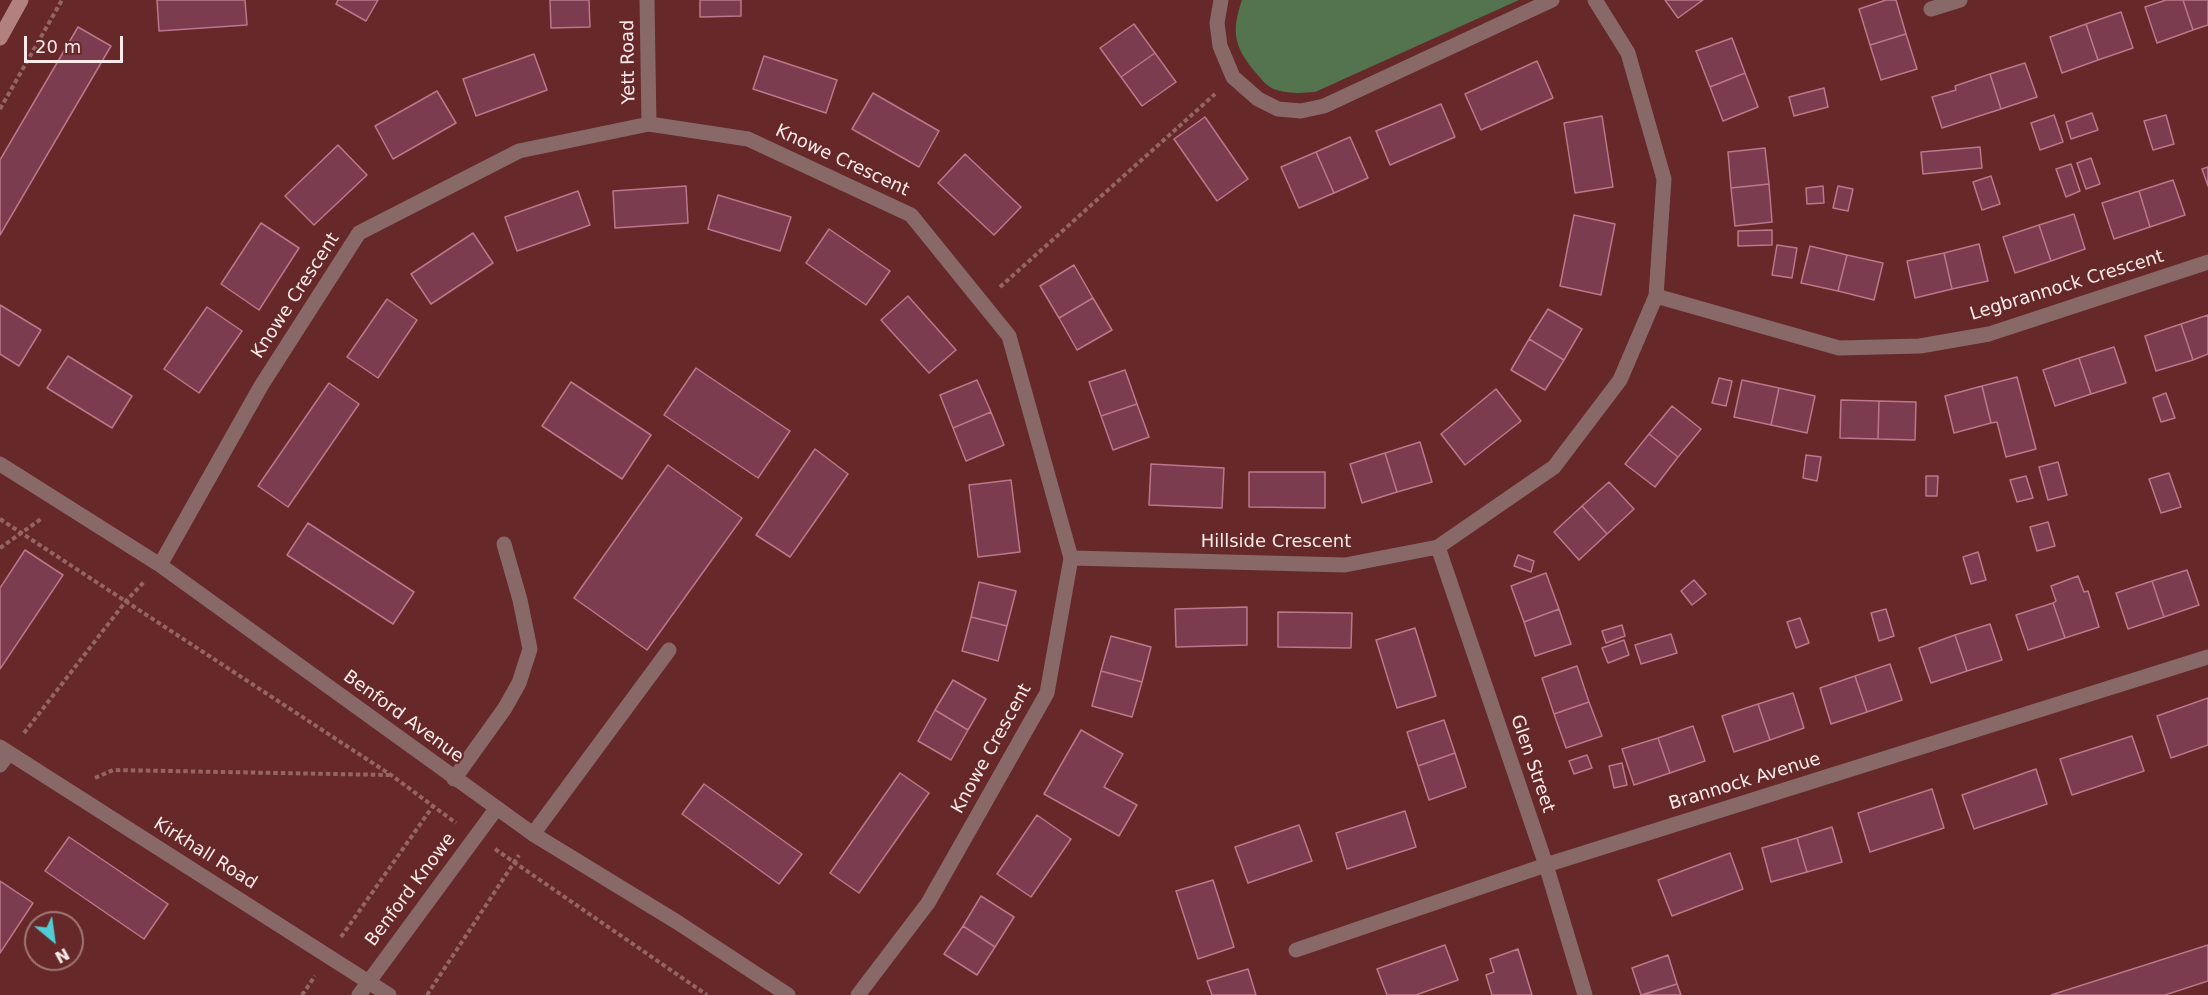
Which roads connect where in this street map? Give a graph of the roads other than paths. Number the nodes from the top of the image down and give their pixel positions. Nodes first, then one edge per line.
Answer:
1 (21, 0) edge
2 (647, 0) edge
3 (1221, 0) edge
4 (1552, 0) edge
5 (1594, 0) edge
6 (1960, 0) edge
7 (1931, 9) dead end
8 (0, 38) edge
9 (649, 124) junction
10 (2208, 262) edge
11 (1656, 297) junction
12 (0, 464) edge
13 (504, 544) dead end
14 (1438, 547) junction
15 (1071, 558) junction
16 (160, 565) junction
17 (669, 650) dead end
18 (2208, 657) edge
19 (3, 755) edge
20 (454, 778) junction
21 (496, 809) junction
22 (533, 834) junction
23 (1546, 865) junction
24 (1296, 950) dead end
25 (368, 981) junction
26 (359, 995) edge
27 (389, 995) edge
28 (788, 995) edge
29 (858, 995) edge
30 (1585, 995) edge

1 - 8 street
2 - 9 street, Yett Road
3 - 4 street
5 - 11 street, Hillside Crescent
6 - 7 street
9 - 15 street, Knowe Crescent
9 - 16 street, Knowe Crescent
10 - 11 street, Legbrannock Crescent
11 - 14 street, Hillside Crescent
12 - 16 street, Benford Avenue
13 - 20 street
14 - 15 street, Hillside Crescent
14 - 23 street, Glen Street
15 - 29 street, Knowe Crescent
16 - 20 street, Benford Avenue
17 - 22 street
18 - 23 street, Brannock Avenue
19 - 25 street, Kirkhall Road
20 - 21 street, Benford Avenue
21 - 22 street, Benford Avenue
21 - 25 street, Benford Knowe
22 - 28 street, Benford Avenue
23 - 24 street, Brannock Avenue
23 - 30 street, Glen Street
25 - 26 street, Benford Knowe
25 - 27 street, Kirkhall Road

